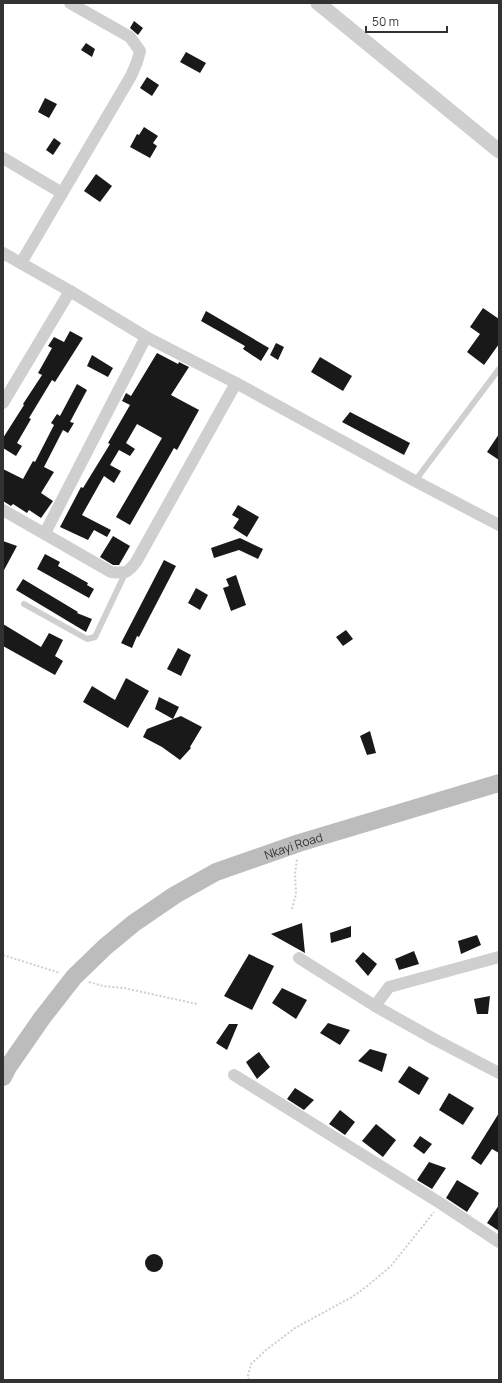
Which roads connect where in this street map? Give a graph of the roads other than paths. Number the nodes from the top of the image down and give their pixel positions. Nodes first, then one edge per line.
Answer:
1 (70, 3) edge
2 (318, 3) edge
3 (499, 151) edge
4 (3, 158) edge
5 (62, 193) junction
6 (3, 253) edge
7 (21, 263) junction
8 (70, 291) junction
9 (146, 337) junction
10 (499, 369) edge
11 (236, 383) junction
12 (3, 403) edge
13 (415, 481) junction
14 (3, 510) edge
15 (499, 526) edge
16 (44, 533) junction
17 (124, 573) junction
18 (24, 604) dead end
19 (499, 783) edge
20 (499, 957) edge
21 (299, 958) dead end
22 (375, 1006) junction
23 (498, 1071) edge
24 (234, 1075) dead end
25 (3, 1077) edge
26 (499, 1242) edge

1 - 5 street
2 - 3 street
4 - 5 street
5 - 7 street
6 - 7 street
7 - 8 street
8 - 9 street
8 - 12 street
9 - 11 street
9 - 16 street
10 - 13 lane
11 - 13 street
11 - 17 street
13 - 15 street
14 - 16 street
16 - 17 street
17 - 18 lane
19 - 25 main road, Nkayi Road
20 - 22 street
21 - 22 street
22 - 23 street
24 - 26 street

